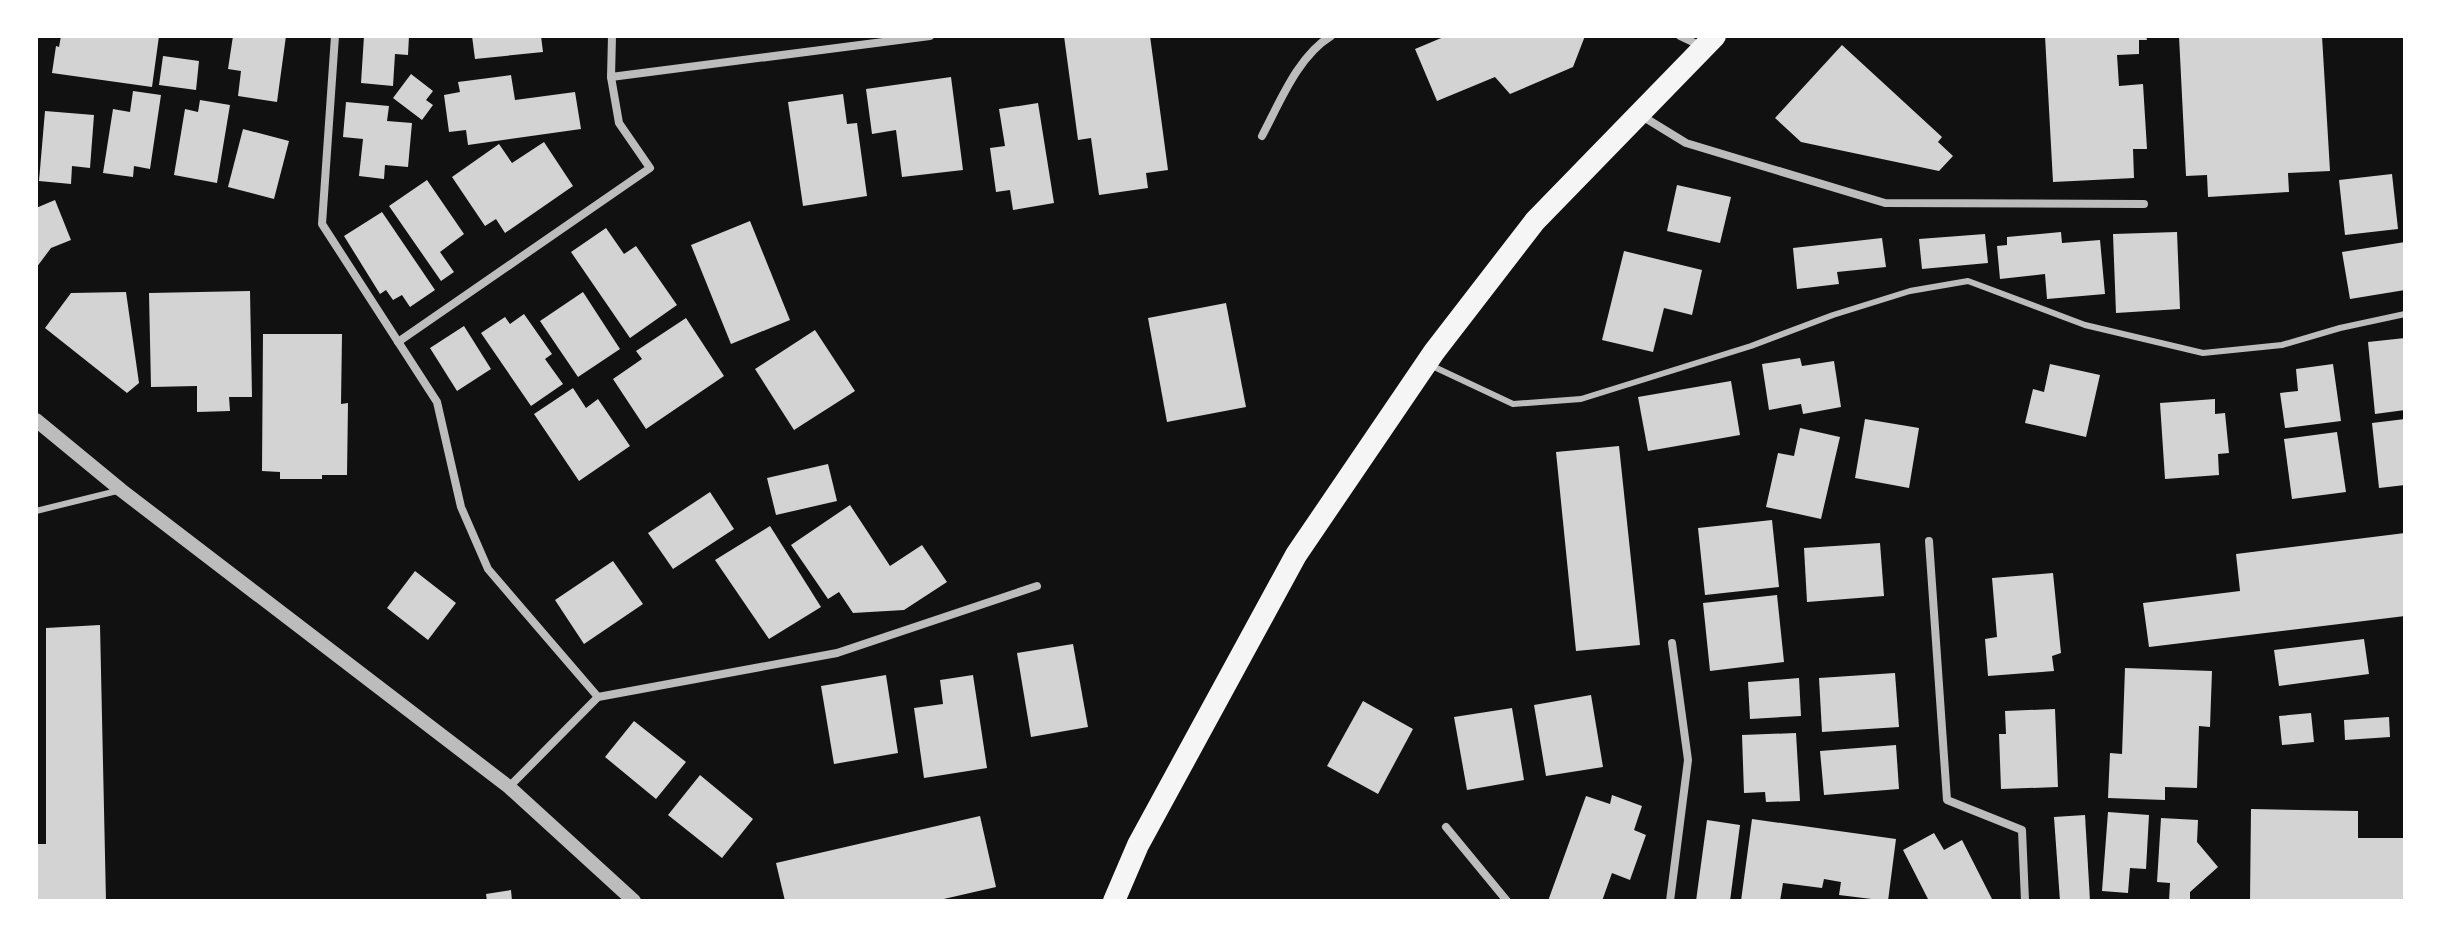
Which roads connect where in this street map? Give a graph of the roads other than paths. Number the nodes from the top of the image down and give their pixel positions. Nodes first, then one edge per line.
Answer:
1 (335, 36) edge
2 (612, 36) edge
3 (930, 36) edge
4 (1331, 36) edge
5 (1680, 36) edge
6 (1709, 41) edge
7 (611, 77) junction
8 (1640, 114) junction
9 (1262, 136) dead end
10 (2144, 204) dead end
11 (2405, 314) edge
12 (398, 342) junction
13 (1426, 364) junction
14 (36, 420) edge
15 (121, 490) junction
16 (36, 511) edge
17 (1929, 541) dead end
18 (1037, 586) dead end
19 (1672, 643) dead end
20 (598, 697) junction
21 (509, 787) junction
22 (1446, 827) dead end
23 (634, 901) edge
24 (1114, 901) edge
25 (1507, 901) edge
26 (1670, 901) edge
27 (2025, 901) edge

1 - 12 street
2 - 7 street
3 - 7 street
4 - 9 street
5 - 6 street
6 - 8 highway
7 - 12 street
8 - 10 street
8 - 13 highway
11 - 13 lane
12 - 20 street
13 - 24 highway
14 - 15 street
15 - 16 lane
15 - 21 street
17 - 27 street
18 - 20 street
19 - 26 street
20 - 21 street
21 - 23 street
22 - 25 street

